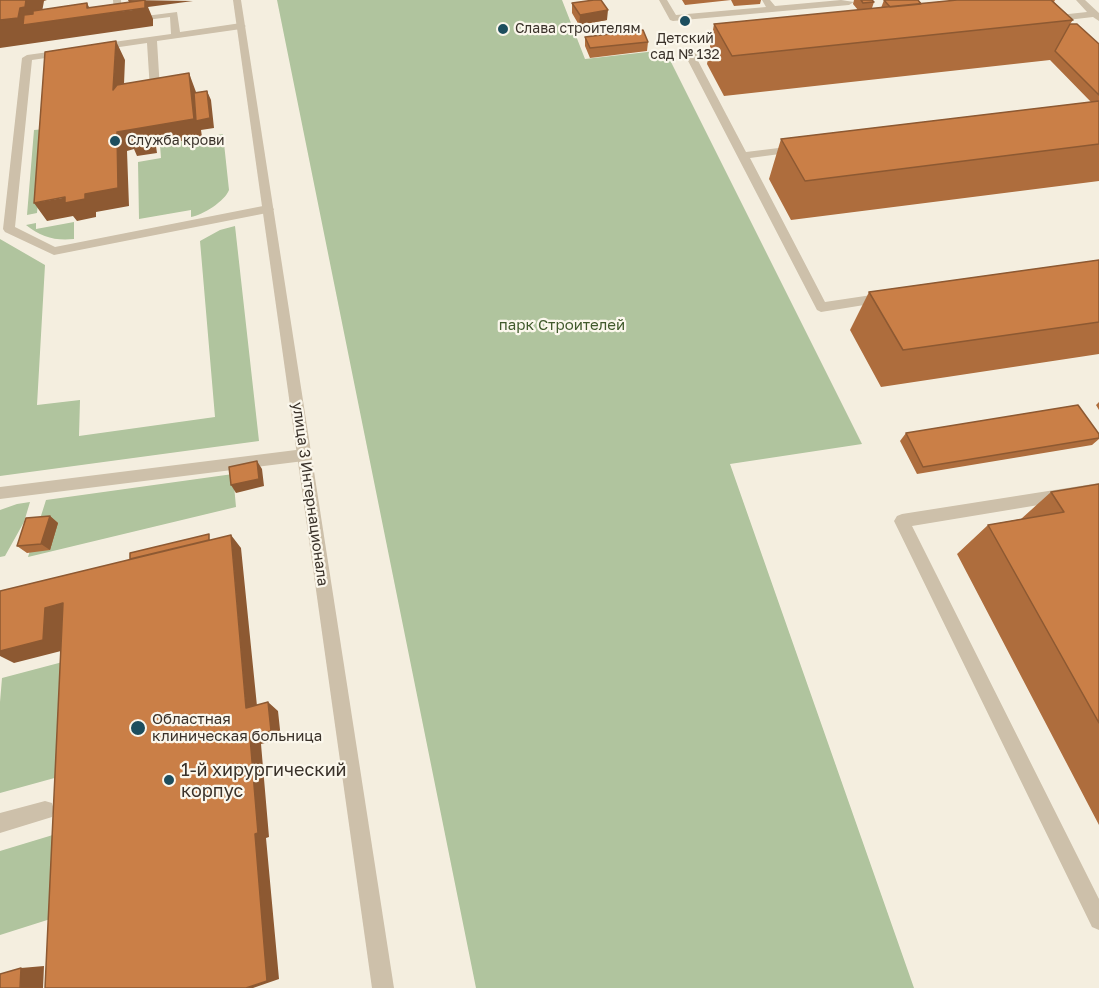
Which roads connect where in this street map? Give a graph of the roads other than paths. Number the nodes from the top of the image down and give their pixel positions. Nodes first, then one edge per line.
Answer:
1 (117, 0) edge
2 (237, 0) edge
3 (663, 0) edge
4 (1080, 0) edge
5 (851, 1) edge
6 (769, 4) edge
7 (1097, 16) edge
8 (1040, 20) edge
9 (241, 26) junction
10 (176, 35) junction
11 (152, 39) junction
12 (736, 51) edge
13 (155, 90) edge
14 (802, 148) edge
15 (743, 156) junction
16 (268, 209) junction
17 (902, 295) edge
18 (304, 455) junction
19 (0, 493) edge
20 (1092, 493) edge
21 (45, 810) dead end
22 (0, 823) edge
23 (1099, 920) edge
24 (383, 988) edge

1 - 10 street
2 - 9 street, улица 3 Интернационала
3 - 6 street
4 - 7 street
5 - 6 street
7 - 8 street
9 - 10 street
9 - 16 street, улица 3 Интернационала
10 - 11 street
11 - 13 street
11 - 16 street
12 - 15 street
14 - 15 street
15 - 17 street
16 - 18 street, улица 3 Интернационала
18 - 19 street
18 - 24 street, улица 3 Интернационала
20 - 23 street
21 - 22 street

